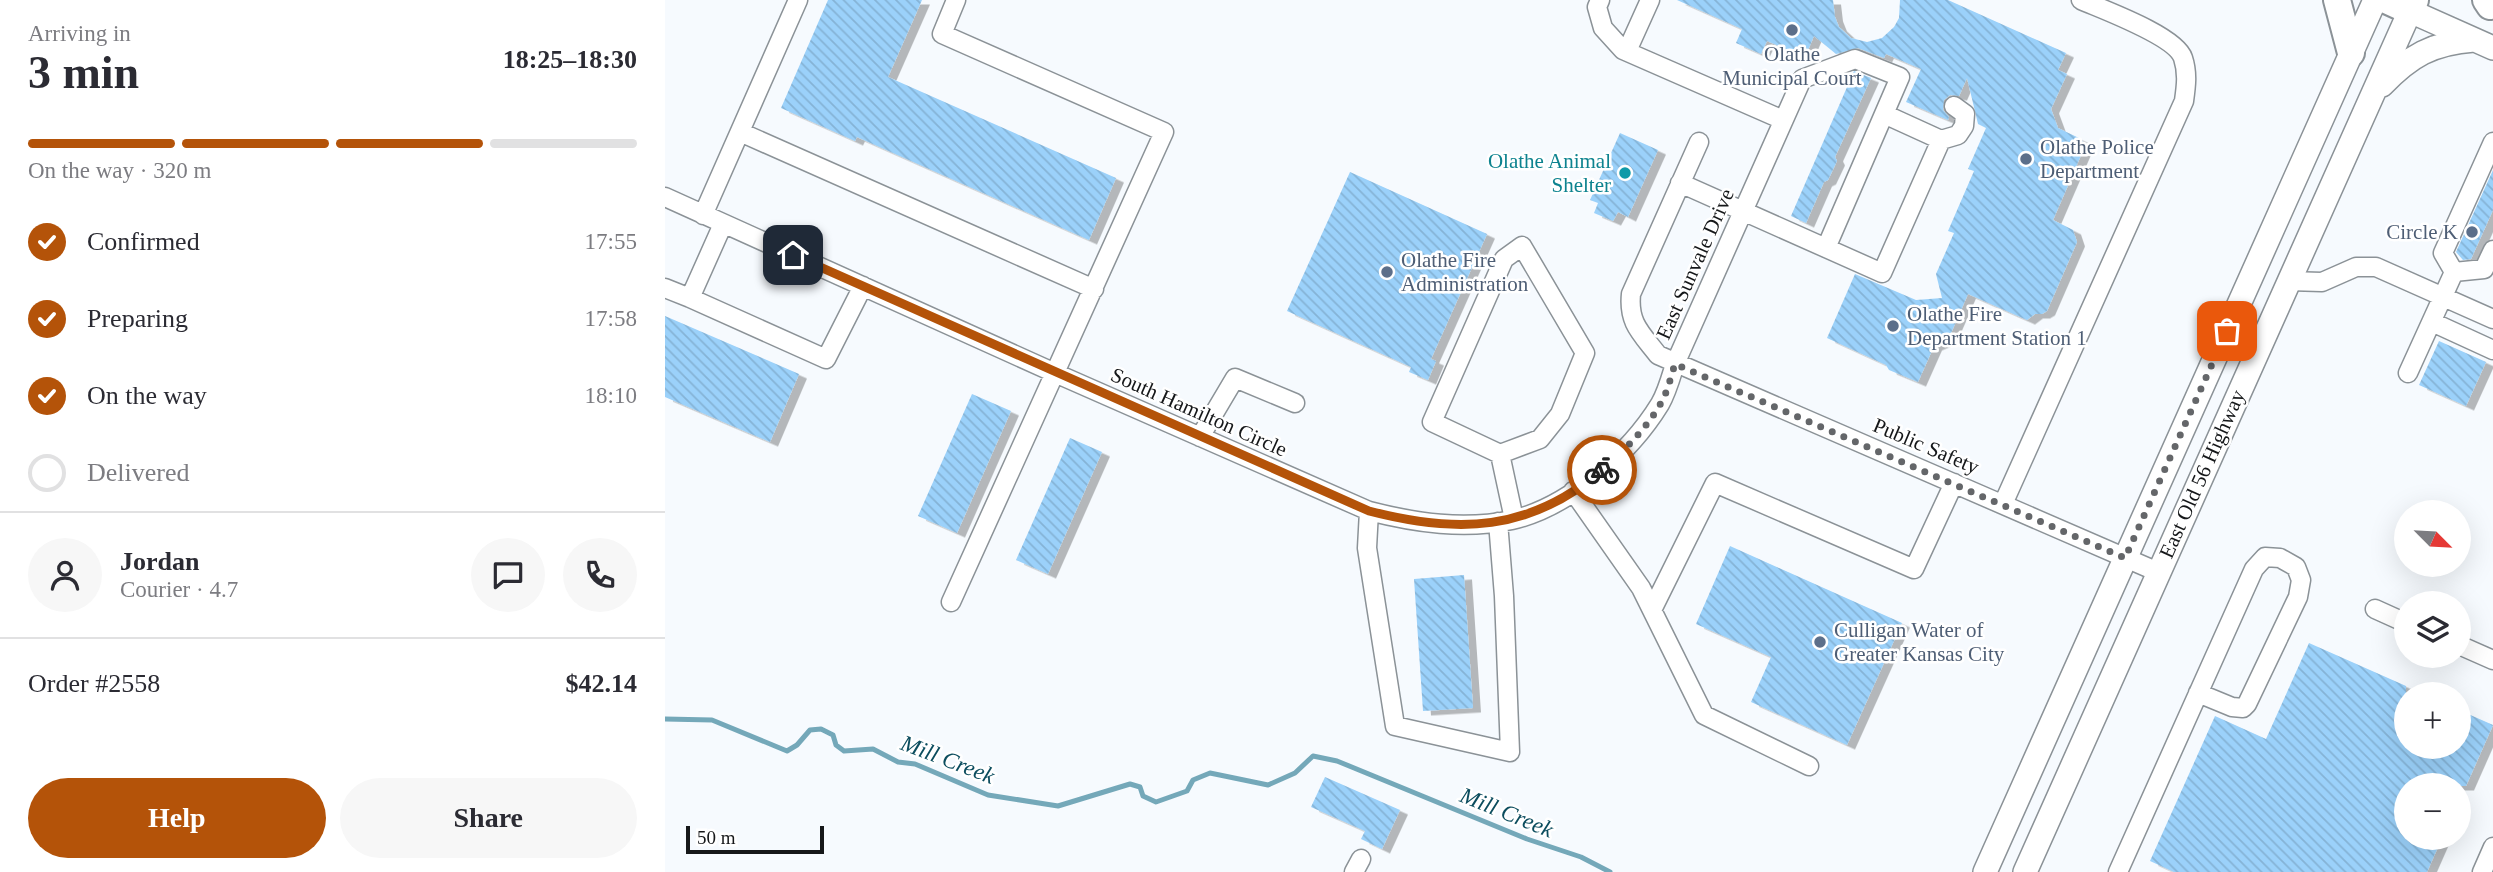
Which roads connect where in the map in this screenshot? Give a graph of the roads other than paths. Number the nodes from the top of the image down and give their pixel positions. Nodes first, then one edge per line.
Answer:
1 (798, 0) edge
2 (956, 0) edge
3 (1600, 0) edge
4 (1650, 0) edge
5 (2081, 0) edge
6 (2337, 0) edge
7 (2375, 0) edge
8 (2386, 0) edge
9 (2413, 5) edge
10 (2484, 44) edge
11 (1627, 51) junction
12 (2351, 53) junction
13 (2372, 95) junction
14 (1954, 106) dead end
15 (1885, 114) junction
16 (1783, 120) junction
17 (740, 132) junction
18 (1941, 140) junction
19 (1699, 142) dead end
20 (2493, 142) edge
21 (1680, 183) junction
22 (665, 197) edge
23 (1743, 211) junction
24 (703, 215) junction
25 (723, 224) junction
26 (1826, 248) junction
27 (2493, 250) edge
28 (2454, 272) junction
29 (2288, 281) junction
30 (863, 286) junction
31 (665, 288) edge
32 (1094, 289) junction
33 (2443, 297) junction
34 (690, 299) junction
35 (2493, 319) edge
36 (2432, 322) junction
37 (2493, 350) edge
38 (1675, 364) junction
39 (1055, 373) junction
40 (2407, 373) dead end
41 (1295, 403) dead end
42 (1200, 437) junction
43 (1500, 454) junction
44 (1954, 483) junction
45 (1573, 491) junction
46 (2003, 504) junction
47 (1369, 511) junction
48 (1506, 521) junction
49 (2125, 558) junction
50 (2158, 572) junction
51 (951, 602) dead end
52 (2375, 609) dead end
53 (1652, 610) junction
54 (2394, 618) edge
55 (2471, 650) edge
56 (2493, 660) edge
57 (2199, 693) junction
58 (1809, 766) dead end
59 (2493, 847) edge
60 (1985, 872) edge
61 (2025, 872) edge
62 (2118, 872) edge
63 (2482, 872) edge

1 - 17 street
2 - 32 street
3 - 11 street
4 - 11 street
5 - 46 street
6 - 12 highway
7 - 12 main road, East Old 56 Highway
8 - 9 highway
9 - 10 main road
9 - 13 main road, East Old 56 Highway
10 - 13 main road
11 - 16 street
12 - 49 main road, East Old 56 Highway
13 - 29 main road, East Old 56 Highway
14 - 18 street
15 - 16 street, East Sunvale Drive
15 - 18 street
15 - 26 street
16 - 23 street, East Sunvale Drive
17 - 24 street
17 - 32 street
18 - 26 street
19 - 21 street
20 - 28 street
21 - 23 street
21 - 38 street, Public Safety
22 - 24 street, South Hamilton Circle
23 - 26 street
23 - 38 street, East Sunvale Drive
24 - 25 street, South Hamilton Circle
25 - 30 street, South Hamilton Circle
25 - 34 street
27 - 28 street
28 - 33 street
29 - 33 street
29 - 50 main road, East Old 56 Highway
30 - 34 street
30 - 39 street, South Hamilton Circle
31 - 34 street
32 - 39 street
33 - 35 street
33 - 36 street
36 - 37 street
36 - 40 street
38 - 44 street, Public Safety
38 - 45 street, South Hamilton Circle
39 - 42 street, South Hamilton Circle
39 - 51 street
41 - 42 street
42 - 47 street, South Hamilton Circle
43 - 43 street
43 - 48 street
44 - 46 street, Public Safety
44 - 53 street
45 - 48 street, South Hamilton Circle
45 - 53 street
46 - 49 street, Public Safety
47 - 48 street, South Hamilton Circle
47 - 48 street
49 - 50 street, Public Safety
49 - 60 main road, East Old 56 Highway
50 - 61 main road, East Old 56 Highway
52 - 54 street
53 - 58 street
55 - 56 street
57 - 57 street
57 - 62 street
59 - 63 street

